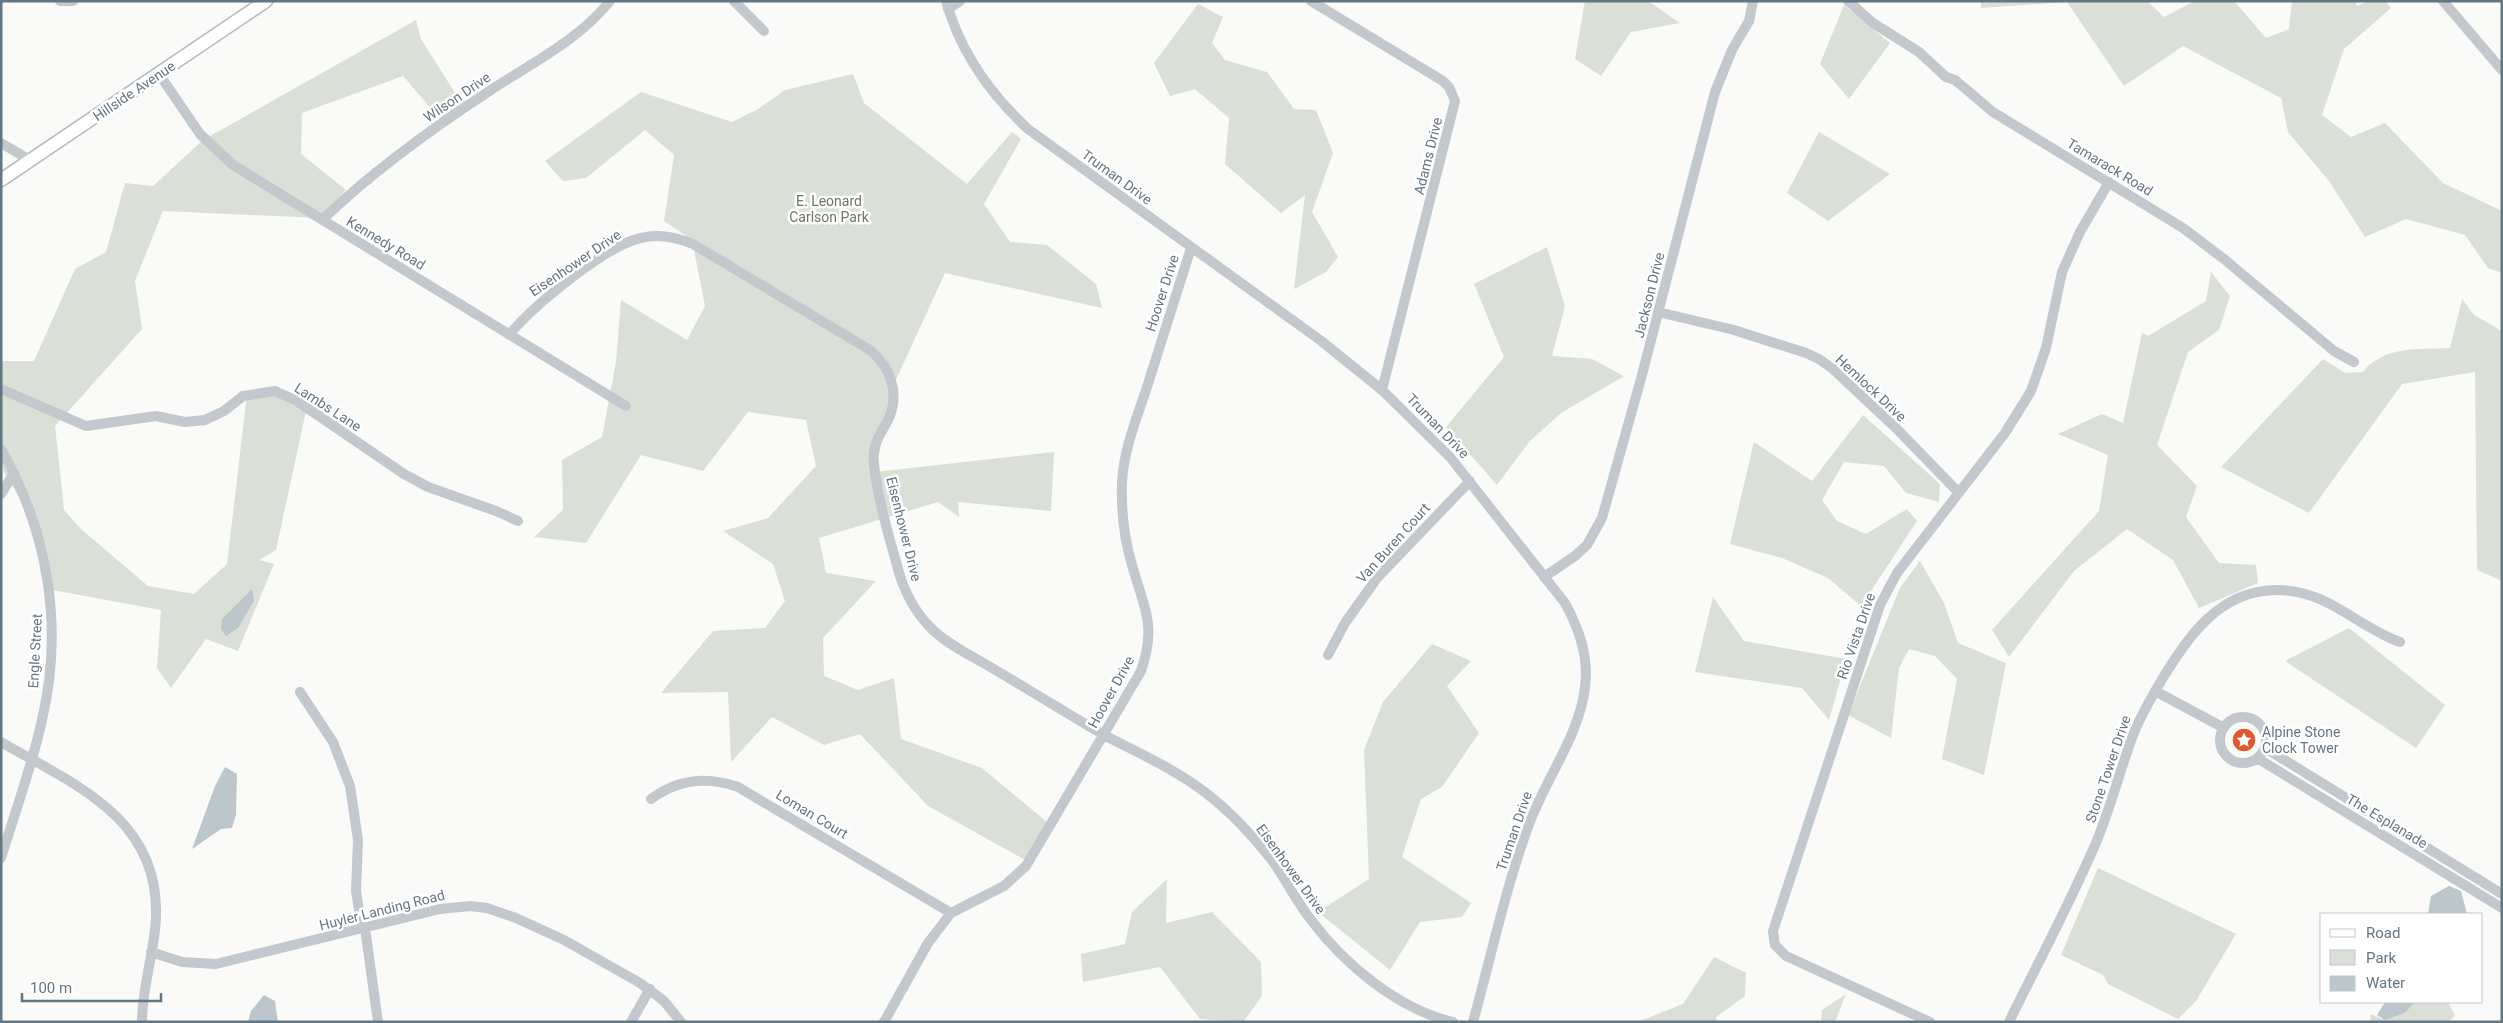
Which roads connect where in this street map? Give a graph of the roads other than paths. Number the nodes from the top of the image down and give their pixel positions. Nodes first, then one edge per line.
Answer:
1 (60, 1) edge
2 (73, 1) edge
3 (266, 1) edge
4 (610, 1) edge
5 (734, 1) edge
6 (960, 1) edge
7 (1311, 1) edge
8 (1753, 1) edge
9 (1848, 1) edge
10 (2443, 1) edge
11 (947, 5) edge
12 (764, 31) dead end
13 (2502, 70) edge
14 (159, 74) junction
15 (1, 143) edge
16 (30, 160) junction
17 (1, 180) edge
18 (2109, 182) junction
19 (322, 220) junction
20 (1191, 248) junction
21 (1658, 312) junction
22 (509, 335) junction
23 (2354, 362) dead end
24 (1, 388) edge
25 (1382, 390) junction
26 (626, 406) dead end
27 (1, 448) edge
28 (14, 472) junction
29 (1470, 481) junction
30 (1959, 493) junction
31 (1, 494) edge
32 (518, 521) dead end
33 (1544, 576) junction
34 (2400, 642) dead end
35 (1328, 655) dead end
36 (2155, 691) junction
37 (300, 692) dead end
38 (2224, 728) junction
39 (1104, 734) junction
40 (1, 742) edge
41 (2265, 748) junction
42 (2258, 758) junction
43 (31, 759) junction
44 (651, 799) dead end
45 (1, 858) edge
46 (2502, 894) edge
47 (2502, 908) edge
48 (951, 913) junction
49 (363, 928) junction
50 (151, 952) junction
51 (650, 989) junction
52 (142, 1022) edge
53 (378, 1022) edge
54 (631, 1022) edge
55 (681, 1022) edge
56 (884, 1022) edge
57 (1453, 1022) edge
58 (1473, 1022) edge
59 (1930, 1022) edge
60 (2009, 1022) edge

1 - 2 street
3 - 14 main road, Hillside Avenue
4 - 19 street, Wilson Drive
5 - 12 street
6 - 11 street
7 - 25 street, Adams Drive
8 - 21 street, Jackson Drive
9 - 18 street, Tamarack Road
10 - 13 street
11 - 20 street, Truman Drive
14 - 16 main road, Hillside Avenue
14 - 19 street, Kennedy Road
15 - 16 street
16 - 17 main road, Hillside Avenue
18 - 23 street, Tamarack Road
18 - 30 street, Rio Vista Drive
19 - 22 street, Kennedy Road
20 - 25 street, Truman Drive
20 - 39 street, Hoover Drive
21 - 30 street, Hemlock Drive
21 - 33 street, Jackson Drive
22 - 26 street, Kennedy Road
22 - 39 street, Eisenhower Drive
24 - 32 street, Lambs Lane
25 - 29 street, Truman Drive
27 - 28 street, Engle Street
28 - 31 street
28 - 43 street, Engle Street
29 - 33 street, Truman Drive
29 - 35 street, Van Buren Court
30 - 59 street, Rio Vista Drive
33 - 58 street, Truman Drive
34 - 36 street, Stone Tower Drive
36 - 38 street
36 - 60 street, Stone Tower Drive
37 - 49 street
38 - 41 street
38 - 42 street
39 - 48 street, Hoover Drive
39 - 57 street, Eisenhower Drive
40 - 43 street
41 - 42 street
41 - 46 street, The Esplanade
42 - 47 street, The Esplanade
43 - 45 street, Engle Street
43 - 50 street
44 - 48 street, Loman Court
48 - 56 street, Hoover Drive
49 - 50 street, Huyler Landing Road
49 - 51 street, Huyler Landing Road
49 - 53 street
50 - 52 street
51 - 54 street
51 - 55 street, Huyler Landing Road

